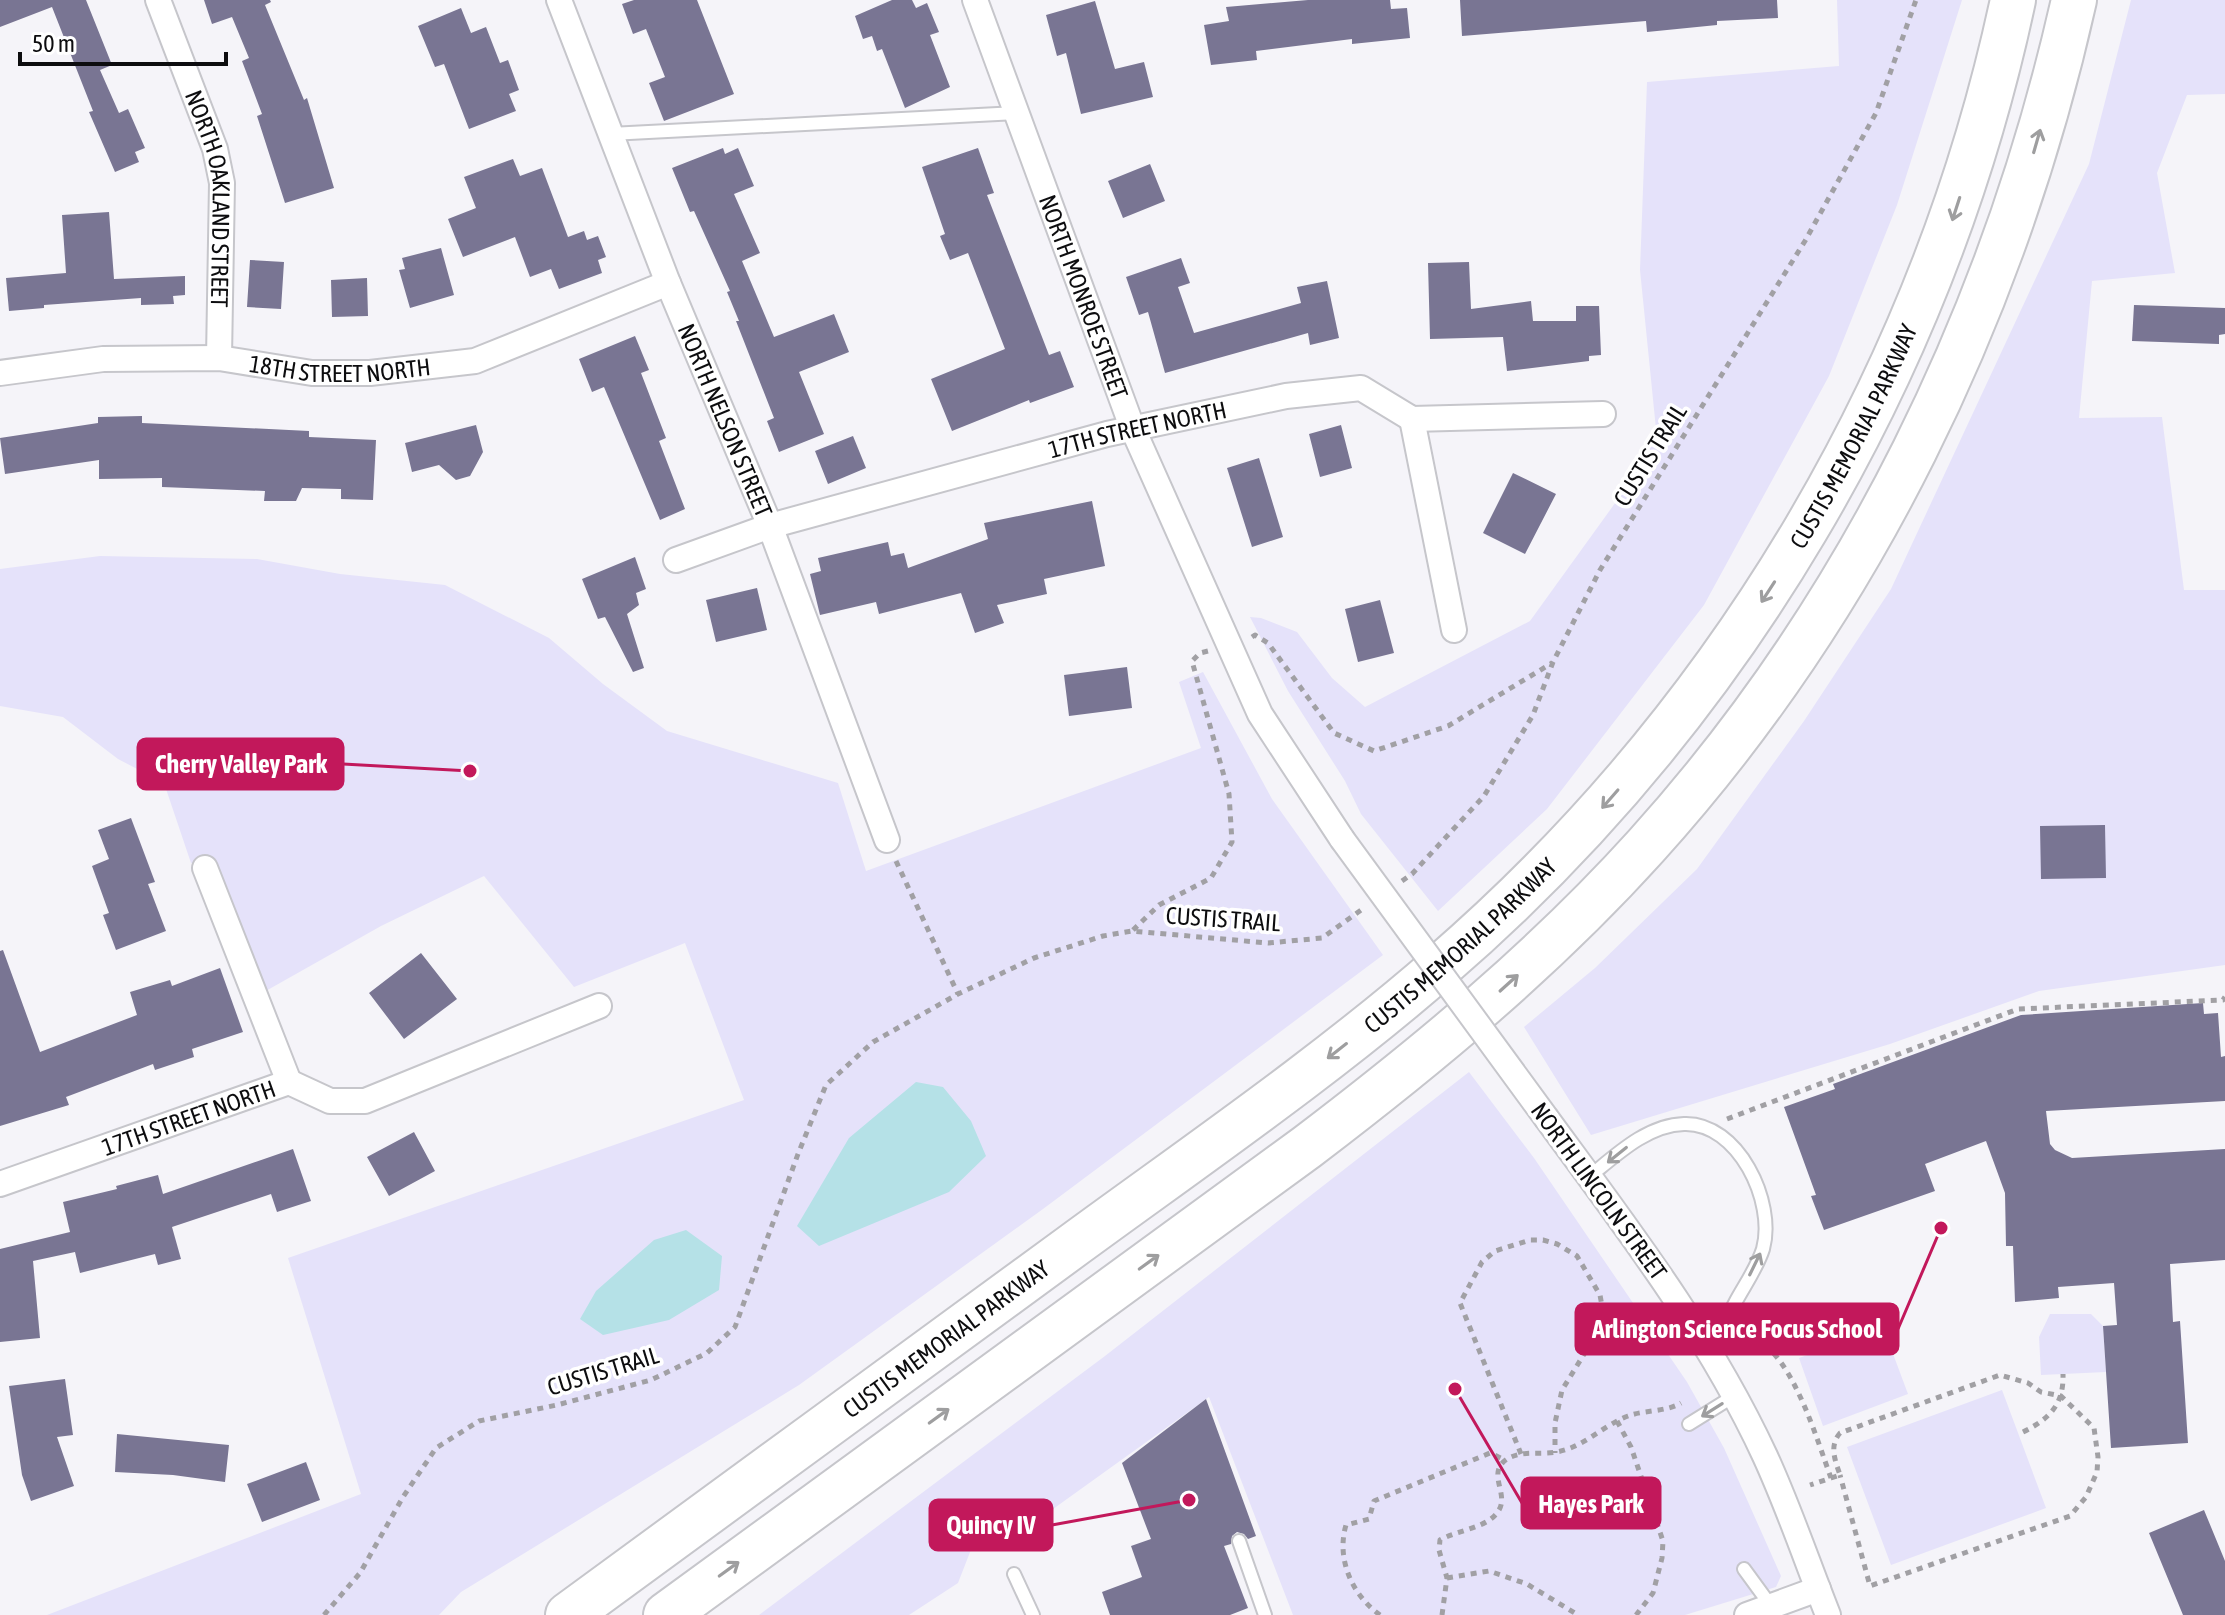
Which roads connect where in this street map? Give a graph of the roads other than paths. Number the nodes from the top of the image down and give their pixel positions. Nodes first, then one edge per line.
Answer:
1 (158, 0) edge
2 (559, 0) edge
3 (975, 0) edge
4 (2013, 0) edge
5 (2074, 0) edge
6 (1017, 113) junction
7 (610, 134) junction
8 (668, 283) junction
9 (219, 358) junction
10 (0, 373) edge
11 (1603, 414) dead end
12 (1412, 419) junction
13 (1132, 427) junction
14 (770, 526) junction
15 (676, 560) dead end
16 (1454, 630) dead end
17 (1342, 839) joint
18 (887, 840) road end
19 (205, 868) dead end
20 (599, 1006) dead end
21 (289, 1082) junction
22 (1589, 1177) junction
23 (0, 1184) edge
24 (1715, 1362) junction
25 (1734, 1396) junction
26 (1689, 1424) dead end
27 (1239, 1541) dead end
28 (1744, 1569) dead end
29 (1014, 1574) dead end
30 (1818, 1589) junction
31 (1771, 1606) junction
32 (568, 1615) edge
33 (666, 1615) edge
34 (1033, 1615) edge
35 (1265, 1615) edge
36 (1747, 1615) edge
37 (1828, 1615) edge

1 - 9 street, NORTH OAKLAND STREET
2 - 7 street, NORTH NELSON STREET
3 - 6 street, NORTH MONROE STREET
4 -> 32 highway, CUSTIS MEMORIAL PARKWAY
33 -> 5 highway
6 - 7 lane
6 - 13 street, NORTH MONROE STREET
7 - 8 street, NORTH NELSON STREET
8 - 9 street, 18TH STREET NORTH
8 - 14 street, NORTH NELSON STREET
9 - 10 street, 18TH STREET NORTH
11 - 12 street
12 - 13 street, 17TH STREET NORTH
12 - 16 street
13 - 14 street, 17TH STREET NORTH
13 - 17 street, NORTH MONROE STREET
14 - 15 street, 17TH STREET NORTH
14 - 18 street, NORTH NELSON STREET
17 - 22 street, NORTH LINCOLN STREET, bridge
19 - 21 street
20 - 21 street, 17TH STREET NORTH
21 - 23 street, 17TH STREET NORTH
22 - 24 street, NORTH LINCOLN STREET
24 -> 22 lane
24 - 25 street, NORTH LINCOLN STREET
25 -> 26 lane
25 - 30 street, NORTH LINCOLN STREET
27 - 35 lane
28 - 31 lane
29 - 34 lane
30 - 31 street
30 - 37 street, NORTH LINCOLN STREET
31 - 36 street

